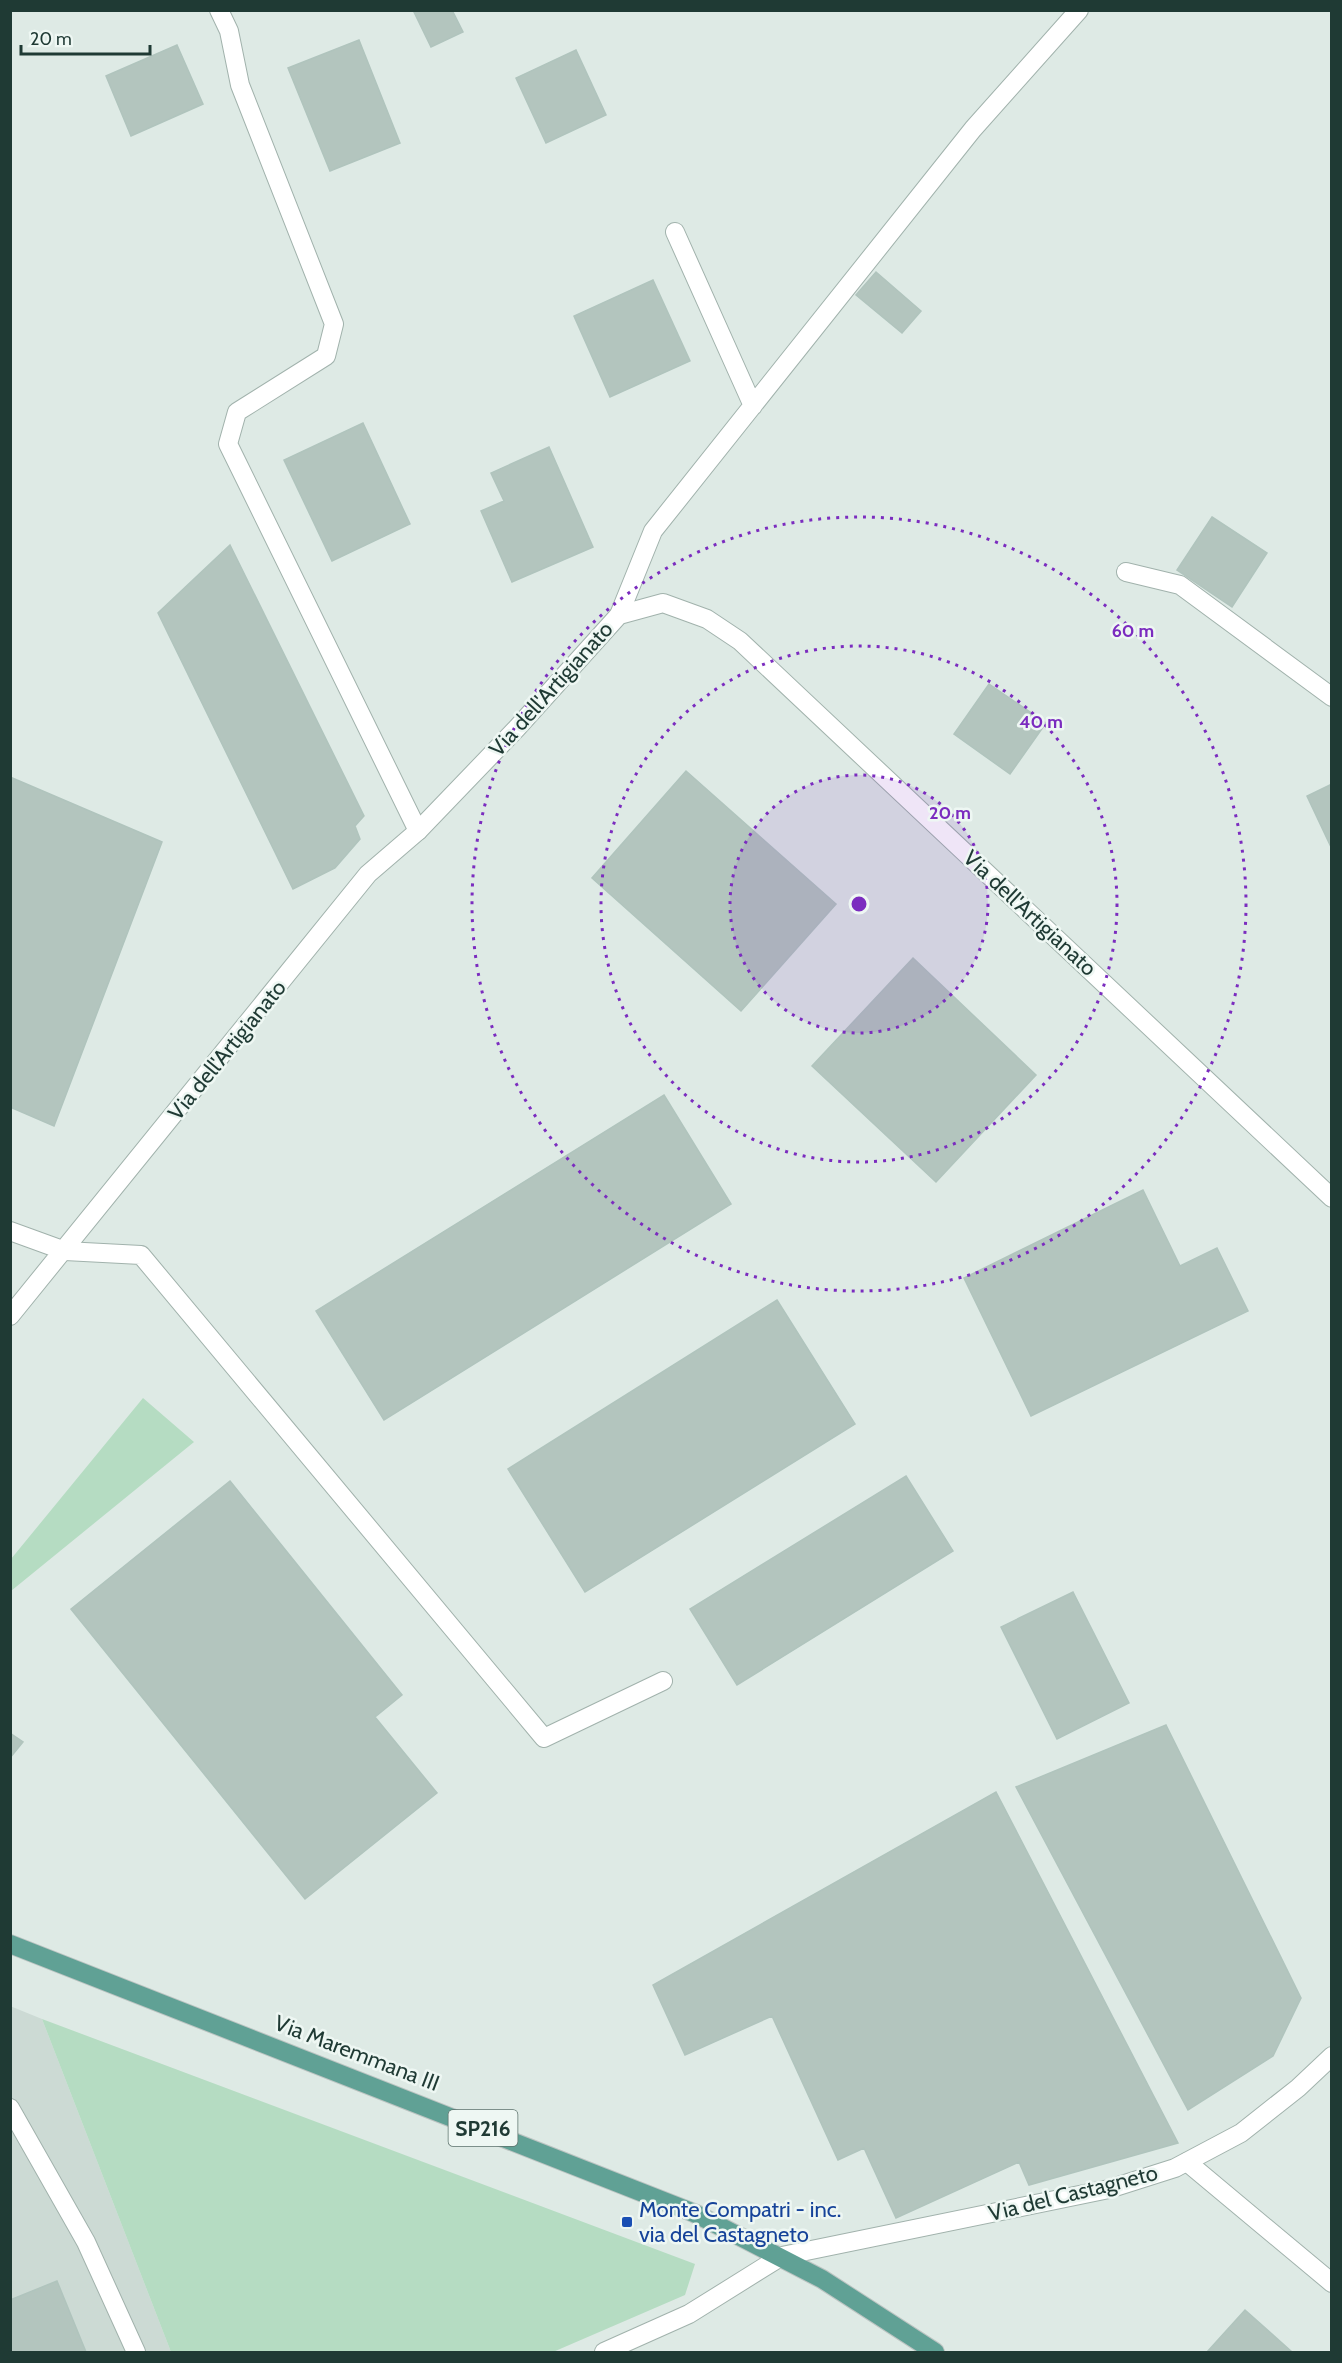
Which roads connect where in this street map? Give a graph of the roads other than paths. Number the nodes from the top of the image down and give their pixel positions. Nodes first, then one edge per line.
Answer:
1 (219, 10) edge
2 (1079, 10) edge
3 (675, 232) dead end
4 (753, 406) junction
5 (1126, 572) dead end
6 (619, 615) junction
7 (1332, 698) edge
8 (418, 831) junction
9 (1332, 1198) edge
10 (10, 1231) edge
11 (65, 1251) junction
12 (10, 1316) edge
13 (663, 1681) dead end
14 (10, 1944) edge
15 (1332, 2056) edge
16 (10, 2108) edge
17 (1187, 2162) junction
18 (782, 2256) junction
19 (1332, 2283) edge
20 (136, 2352) edge
21 (604, 2352) edge
22 (935, 2352) edge

1 - 8 street
2 - 4 street
3 - 4 street
4 - 6 street
5 - 7 street
6 - 8 street, Via dell'Artigianato
6 - 9 street, Via dell'Artigianato
8 - 11 street, Via dell'Artigianato
10 - 11 street
11 - 12 street, Via dell'Artigianato
11 - 13 street
14 - 18 main road, Via Maremmana III / SP216
15 - 17 street, Via del Castagneto
16 - 20 street
17 - 18 street, Via del Castagneto
17 - 19 street
18 - 21 street
18 - 22 main road, Via Maremmana III / SP216

